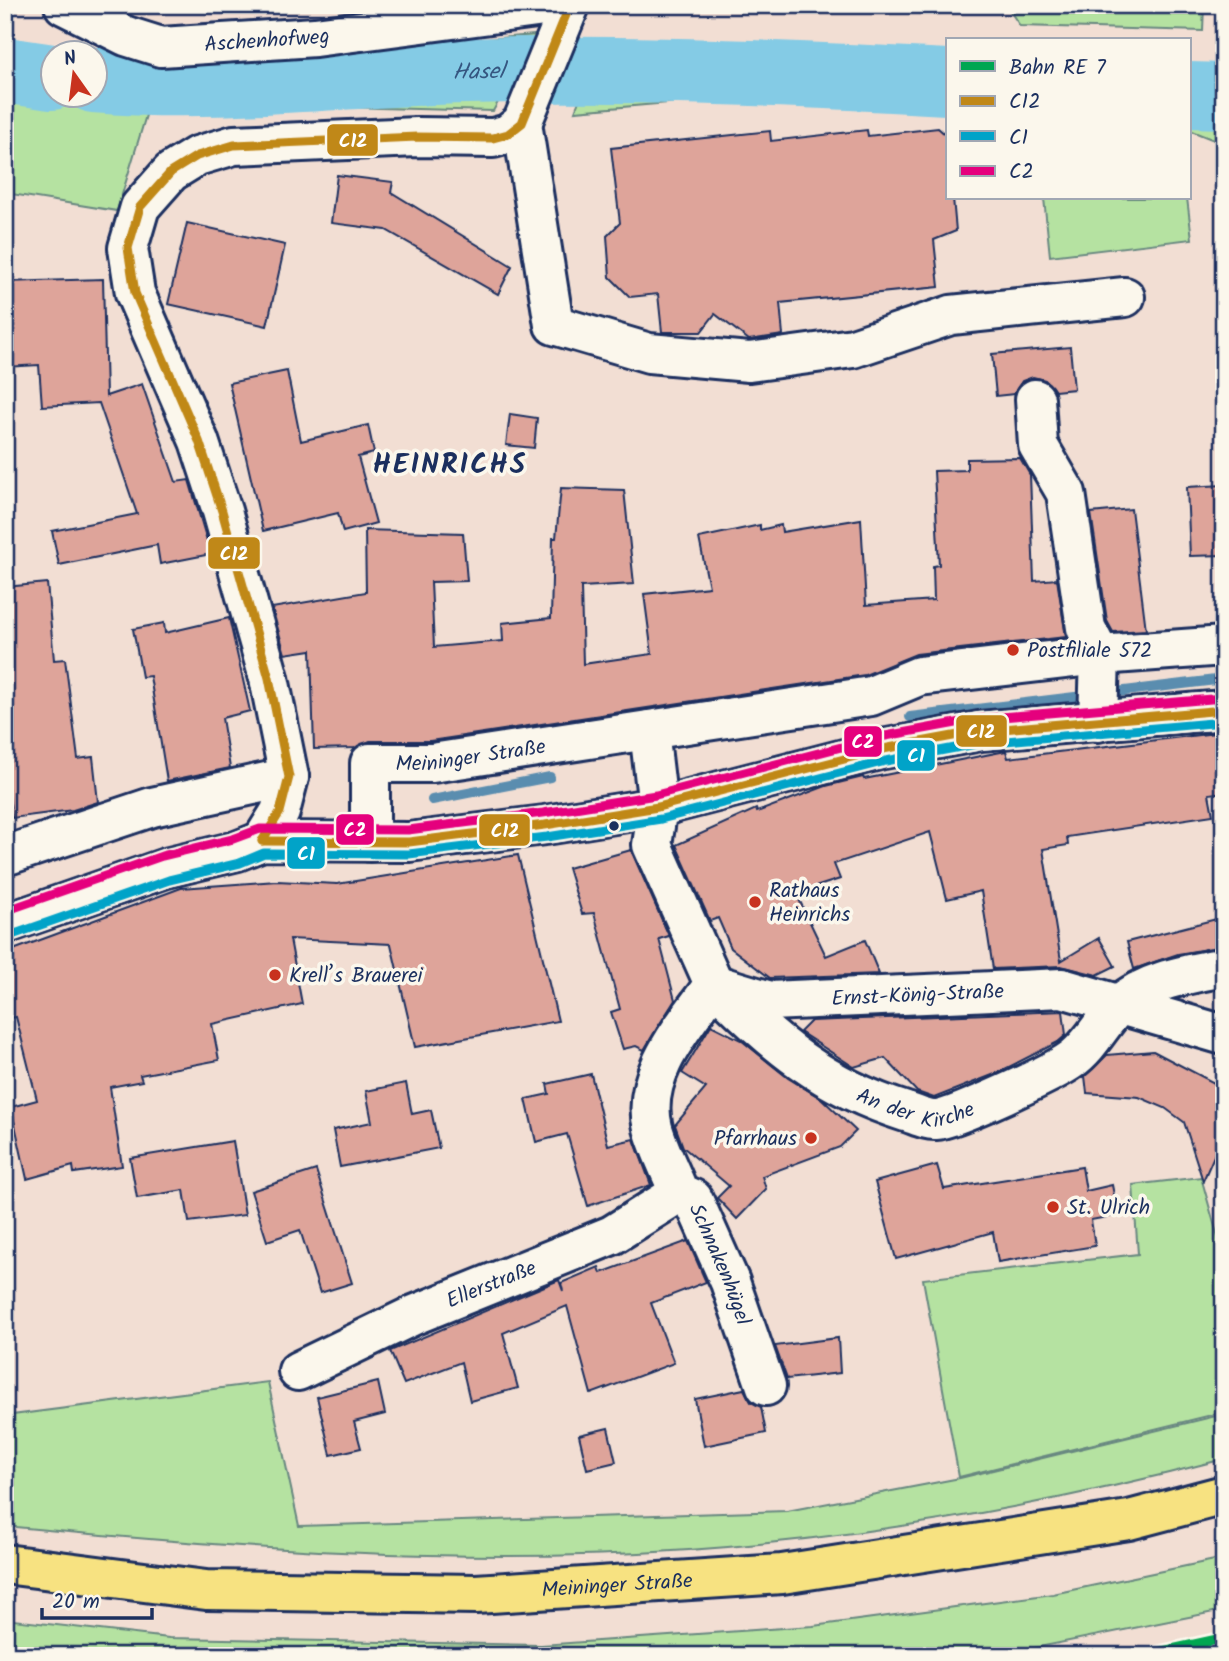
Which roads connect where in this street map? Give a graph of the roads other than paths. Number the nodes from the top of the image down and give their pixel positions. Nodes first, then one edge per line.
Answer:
1 (64, 5) edge
2 (563, 14) edge
3 (524, 116) junction
4 (1125, 297) dead end
5 (1035, 399) dead end
6 (1224, 646) edge
7 (1099, 690) junction
8 (871, 696) junction
9 (1224, 710) edge
10 (649, 730) junction
11 (883, 749) junction
12 (289, 777) junction
13 (658, 807) junction
14 (262, 841) junction
15 (370, 842) junction
16 (5, 856) edge
17 (5, 924) edge
18 (1224, 967) edge
19 (715, 984) junction
20 (1120, 1004) junction
21 (1224, 1035) edge
22 (679, 1193) junction
23 (299, 1371) dead end
24 (766, 1386) dead end
25 (1224, 1495) edge
26 (5, 1564) edge

1 - 2 street, Aschenhofweg
2 - 3 street
3 - 4 street
3 - 12 street
5 - 7 street
6 - 7 street, Meininger Straße
7 - 8 street, Meininger Straße
7 - 9 street, Meininger Straße
7 - 11 street, Meininger Straße
8 - 10 street, Meininger Straße
8 - 11 street
10 - 13 street
10 - 15 street, Meininger Straße
11 - 13 street, Meininger Straße
12 - 14 street
12 - 16 street
13 - 15 street, Meininger Straße
13 - 19 street
14 - 15 street, Meininger Straße
14 - 17 street, Meininger Straße
18 - 20 street
19 - 20 street, Ernst-König-Straße
19 - 20 street, An der Kirche
19 - 22 street, Schnakenhügel
20 - 21 street, Ernst-König-Straße
22 - 23 street, Ellerstraße
22 - 24 street, Schnakenhügel
25 - 26 main road, Meininger Straße

